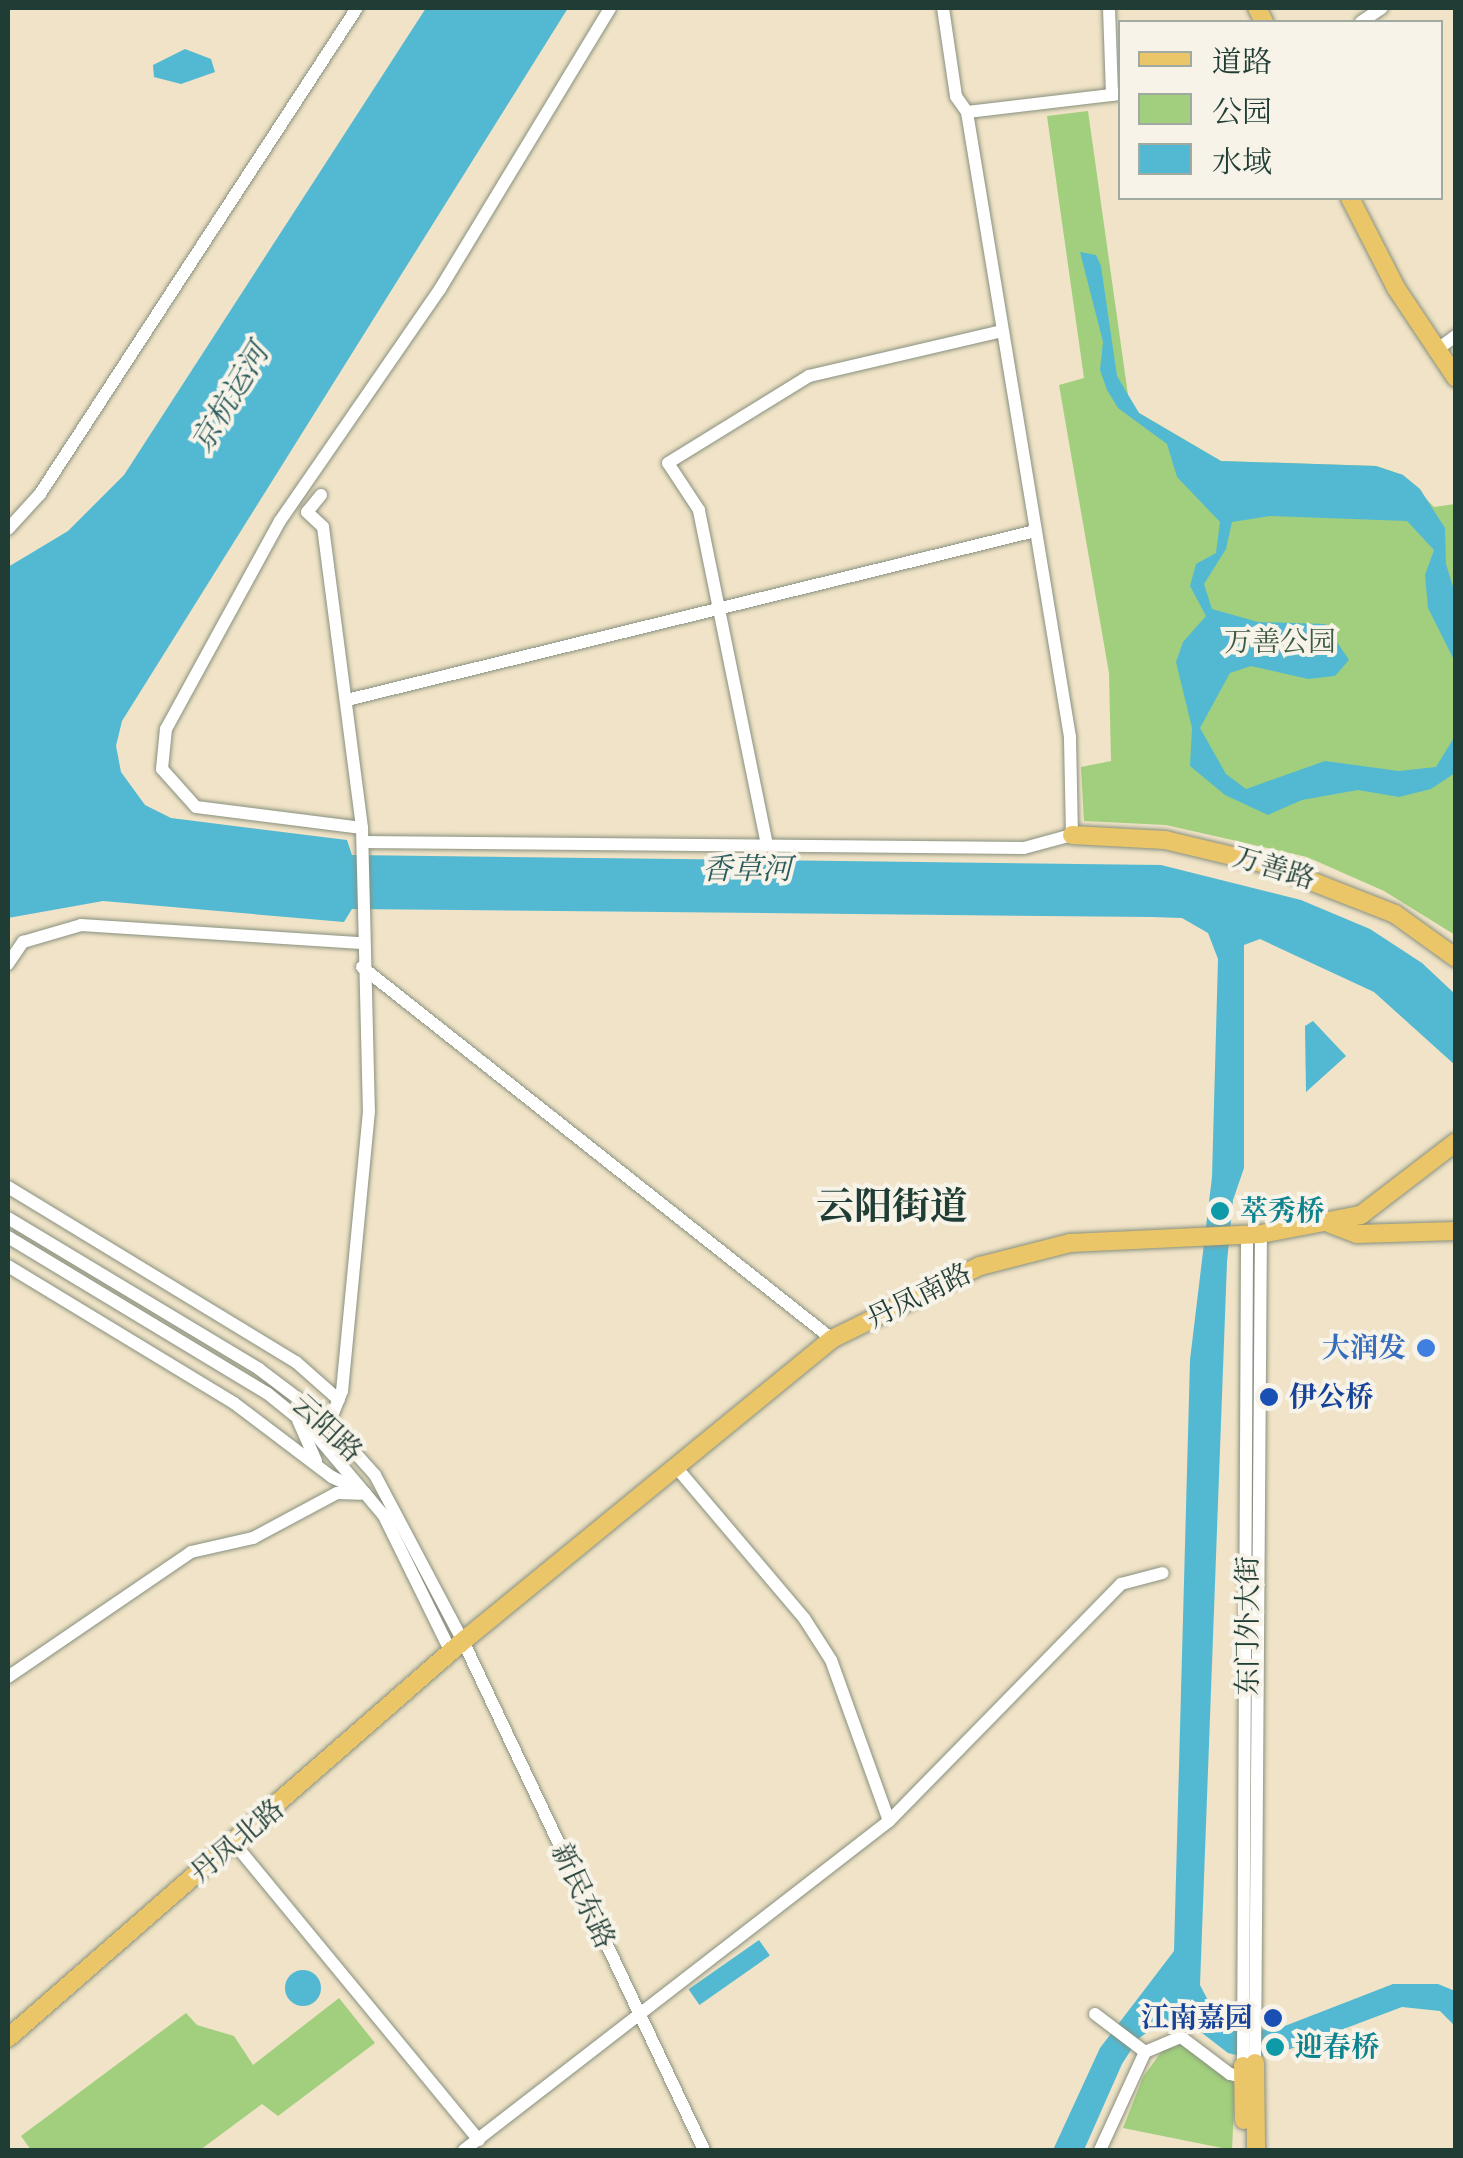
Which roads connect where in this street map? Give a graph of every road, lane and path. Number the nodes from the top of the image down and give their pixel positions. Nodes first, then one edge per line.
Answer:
1 (357, 8) edge
2 (610, 8) edge
3 (943, 8) edge
4 (1109, 8) edge
5 (1116, 94) edge
6 (967, 112) junction
7 (1351, 200) edge
8 (998, 332) junction
9 (1456, 336) edge
10 (1435, 351) junction
11 (1456, 378) edge
12 (321, 495) dead end
13 (8, 529) edge
14 (1031, 532) junction
15 (718, 606) junction
16 (347, 700) junction
17 (362, 828) junction
18 (1072, 835) junction
19 (363, 844) junction
20 (766, 844) junction
21 (361, 943) junction
22 (1456, 958) edge
23 (8, 964) edge
24 (362, 967) junction
25 (1456, 1142) edge
26 (8, 1188) edge
27 (8, 1218) edge
28 (1330, 1224) junction
29 (1456, 1231) edge
30 (1246, 1234) junction
31 (8, 1237) edge
32 (8, 1266) edge
33 (832, 1339) junction
34 (338, 1400) junction
35 (297, 1418) junction
36 (330, 1424) junction
37 (318, 1466) junction
38 (676, 1467) junction
39 (337, 1492) junction
40 (367, 1494) junction
41 (1163, 1573) dead end
42 (457, 1646) junction
43 (8, 1677) edge
44 (888, 1821) junction
45 (234, 1843) junction
46 (1095, 2014) dead end
47 (640, 2016) junction
48 (8, 2038) edge
49 (1144, 2051) junction
50 (1249, 2071) junction
51 (479, 2140) junction
52 (464, 2150) edge
53 (704, 2150) edge
54 (1100, 2150) edge
55 (1245, 2150) edge
56 (1256, 2150) edge

1 - 13 street
2 - 17 street
3 - 6 street
4 - 5 street
5 - 6 street
6 - 8 street
7 - 10 main road
8 - 14 street
8 - 15 street
9 - 10 street
10 - 11 main road
12 - 16 street
14 - 15 street
14 - 18 street
15 - 16 street
15 - 20 street
16 - 17 street
17 - 19 street
18 - 20 street
18 - 22 main road, 万善路
19 - 20 street
19 - 21 street
21 - 23 street
21 - 24 street
24 - 33 street
24 - 34 street
25 - 28 main road, 丹凤南路
26 - 34 street
27 - 36 street, 云阳路
28 - 29 main road
28 - 30 main road, 丹凤南路
30 - 33 main road, 丹凤南路
30 - 50 street, 东门外大街
31 - 35 street, 云阳路
32 - 37 street
33 - 38 main road, 丹凤南路
34 - 36 street
35 - 37 street
35 - 40 street, 云阳路
36 - 42 street, 云阳路
37 - 39 street
37 - 40 street
38 - 42 main road, 丹凤南路
38 - 44 street
39 - 40 street
39 - 43 street
40 - 42 street, 云阳路
41 - 44 street
42 - 45 main road, 丹凤北路
42 - 47 street, 新民东路
44 - 47 street
45 - 48 main road, 丹凤北路
45 - 51 street
46 - 49 street
47 - 51 street
47 - 53 street, 新民东路
49 - 50 street
49 - 54 street
50 - 55 main road
50 - 56 main road
51 - 52 street

